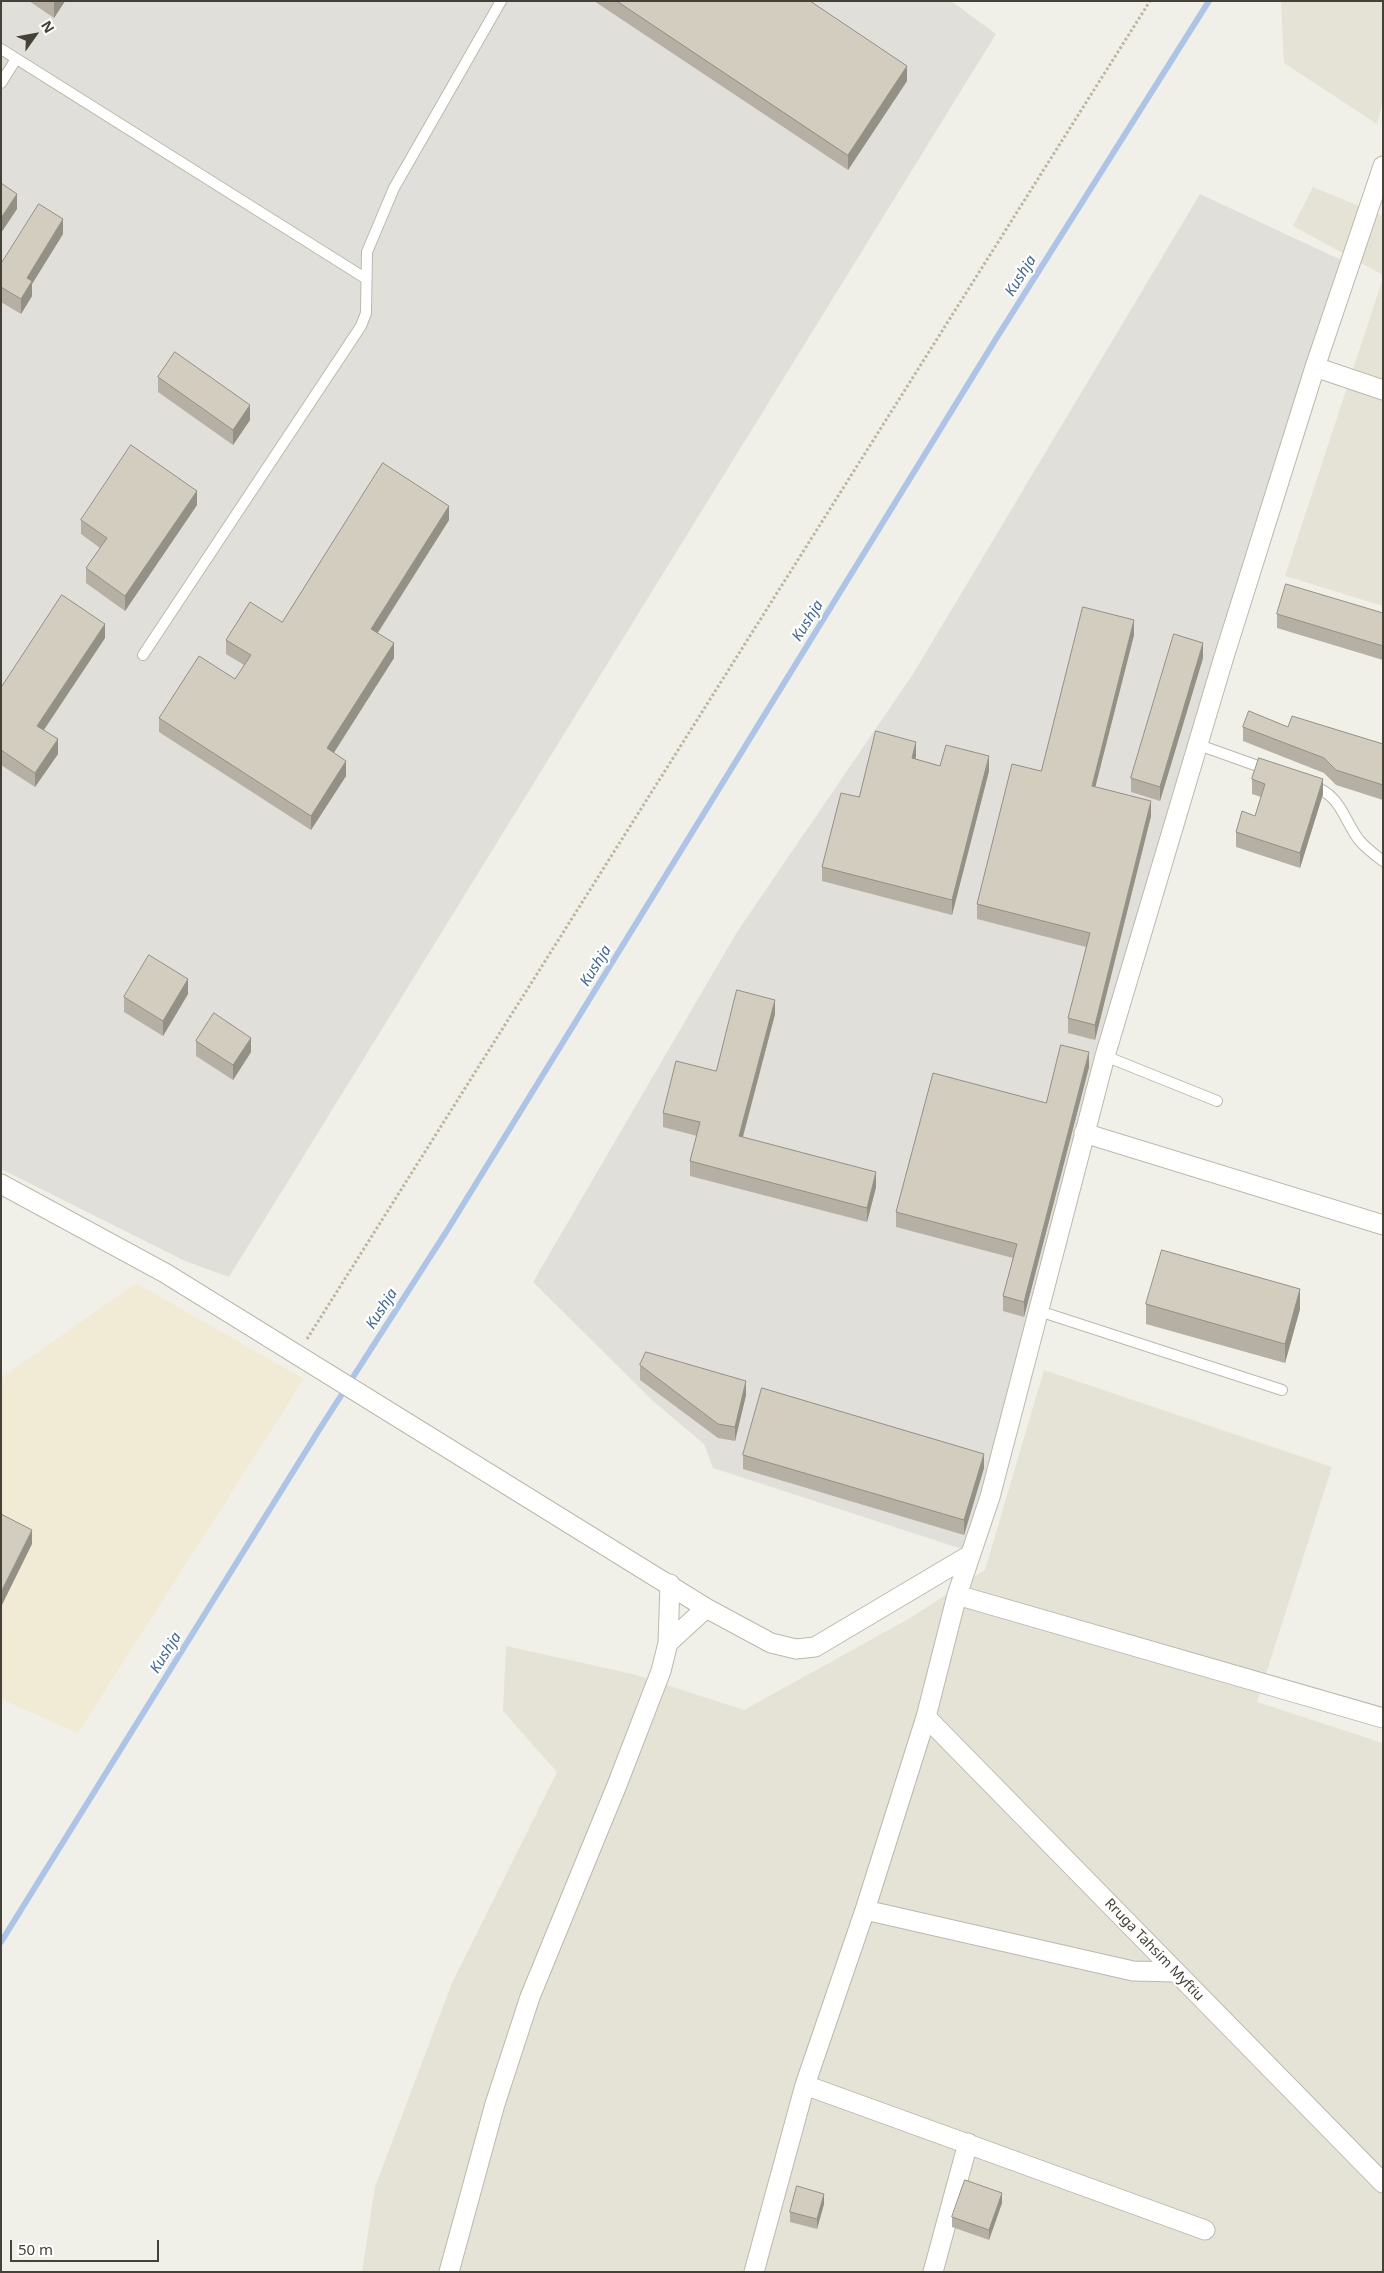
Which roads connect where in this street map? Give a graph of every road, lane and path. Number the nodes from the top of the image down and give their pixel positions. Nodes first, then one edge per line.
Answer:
1 (501, 1) edge
2 (1150, 1) edge
3 (1, 50) edge
4 (16, 59) junction
5 (1, 83) edge
6 (1383, 166) edge
7 (365, 278) junction
8 (1315, 367) junction
9 (1383, 390) edge
10 (143, 655) dead end
11 (1200, 745) junction
12 (1280, 774) edge
13 (1298, 780) edge
14 (1383, 861) edge
15 (1105, 1056) junction
16 (1217, 1101) dead end
17 (1084, 1133) junction
18 (1, 1184) edge
19 (1383, 1225) edge
20 (1039, 1311) junction
21 (297, 1354) junction
22 (1282, 1390) dead end
23 (970, 1555) junction
24 (670, 1584) junction
25 (957, 1595) junction
26 (706, 1608) junction
27 (668, 1643) junction
28 (926, 1717) junction
29 (1383, 1718) edge
30 (865, 1910) junction
31 (1175, 1972) junction
32 (805, 2085) junction
33 (968, 2143) junction
34 (1383, 2183) edge
35 (1204, 2230) dead end
36 (449, 2272) edge
37 (754, 2272) edge
38 (933, 2272) edge

1 - 7 lane
2 - 21 path
3 - 4 lane
4 - 5 lane
4 - 7 lane
6 - 8 street
7 - 10 lane
8 - 9 street
8 - 11 street
11 - 12 lane
11 - 15 street
13 - 14 lane
15 - 16 lane
15 - 17 street
17 - 19 street
17 - 20 street
18 - 21 street
20 - 22 lane
20 - 23 street
21 - 24 street
23 - 25 street
23 - 26 street
24 - 26 street
24 - 27 street
25 - 28 street
25 - 29 street
26 - 27 street
27 - 36 street
28 - 30 street
28 - 31 street, Rruga Tahsim Myftiu
30 - 31 street
30 - 32 street
31 - 34 street, Rruga Tahsim Myftiu
32 - 33 street
32 - 37 street
33 - 35 street
33 - 38 street

